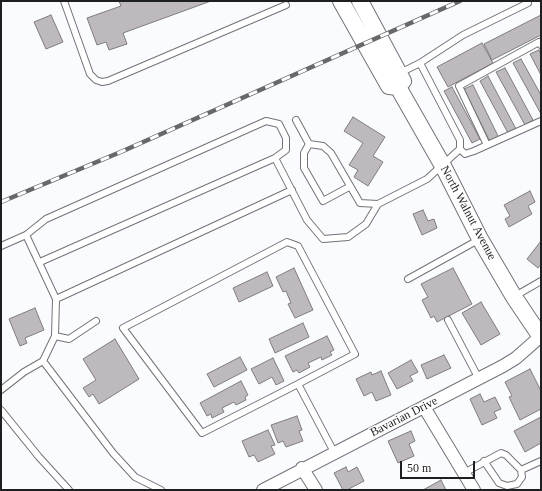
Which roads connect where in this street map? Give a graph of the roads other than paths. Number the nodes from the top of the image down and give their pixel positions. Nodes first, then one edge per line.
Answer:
1 (64, 1) edge
2 (341, 1) edge
3 (360, 1) edge
4 (528, 4) dead end
5 (286, 5) dead end
6 (541, 45) edge
7 (420, 63) junction
8 (398, 80) junction
9 (296, 120) dead end
10 (541, 121) edge
11 (309, 144) junction
12 (487, 145) junction
13 (460, 149) junction
14 (275, 158) junction
15 (443, 166) junction
16 (349, 187) junction
17 (292, 190) junction
18 (378, 204) junction
19 (26, 235) junction
20 (480, 239) junction
21 (1, 246) edge
22 (40, 262) junction
23 (408, 279) dead end
24 (541, 281) edge
25 (514, 297) junction
26 (56, 299) junction
27 (448, 320) dead end
28 (96, 321) dead end
29 (55, 336) junction
30 (541, 336) edge
31 (43, 361) junction
32 (479, 379) junction
33 (298, 384) junction
34 (1, 390) edge
35 (424, 407) junction
36 (1, 410) edge
37 (334, 452) junction
38 (484, 461) junction
39 (541, 461) edge
40 (302, 468) junction
41 (521, 470) junction
42 (464, 473) junction
43 (69, 490) edge
44 (162, 490) edge
45 (262, 490) edge
46 (316, 490) edge
47 (474, 490) edge

1 - 5 lane
2 - 8 main road, North Walnut Avenue
3 - 8 main road, North Walnut Avenue
4 - 7 lane
6 - 12 lane
7 - 8 lane
7 - 13 lane
8 - 15 main road, North Walnut Avenue
9 - 11 lane
10 - 12 lane
11 - 16 lane
11 - 16 lane
12 - 13 lane
13 - 15 lane
14 - 17 lane
14 - 19 lane
14 - 22 lane
15 - 18 lane
15 - 20 main road, North Walnut Avenue
16 - 18 lane
17 - 18 lane
17 - 26 lane
19 - 21 lane
19 - 22 lane
20 - 23 lane
20 - 25 main road, North Walnut Avenue
22 - 26 lane
24 - 25 lane
25 - 30 main road, North Walnut Avenue
26 - 29 lane
27 - 32 lane
28 - 29 lane
29 - 31 lane
30 - 32 street, Bavarian Drive
31 - 34 lane
31 - 44 lane
32 - 35 street, Bavarian Drive
33 - 33 lane
33 - 37 lane
35 - 37 street, Bavarian Drive
35 - 42 street
36 - 43 lane
37 - 40 street, Bavarian Drive
38 - 41 lane
38 - 41 lane
38 - 42 lane
39 - 41 lane
40 - 45 street, Bavarian Drive
40 - 46 street
42 - 47 street

